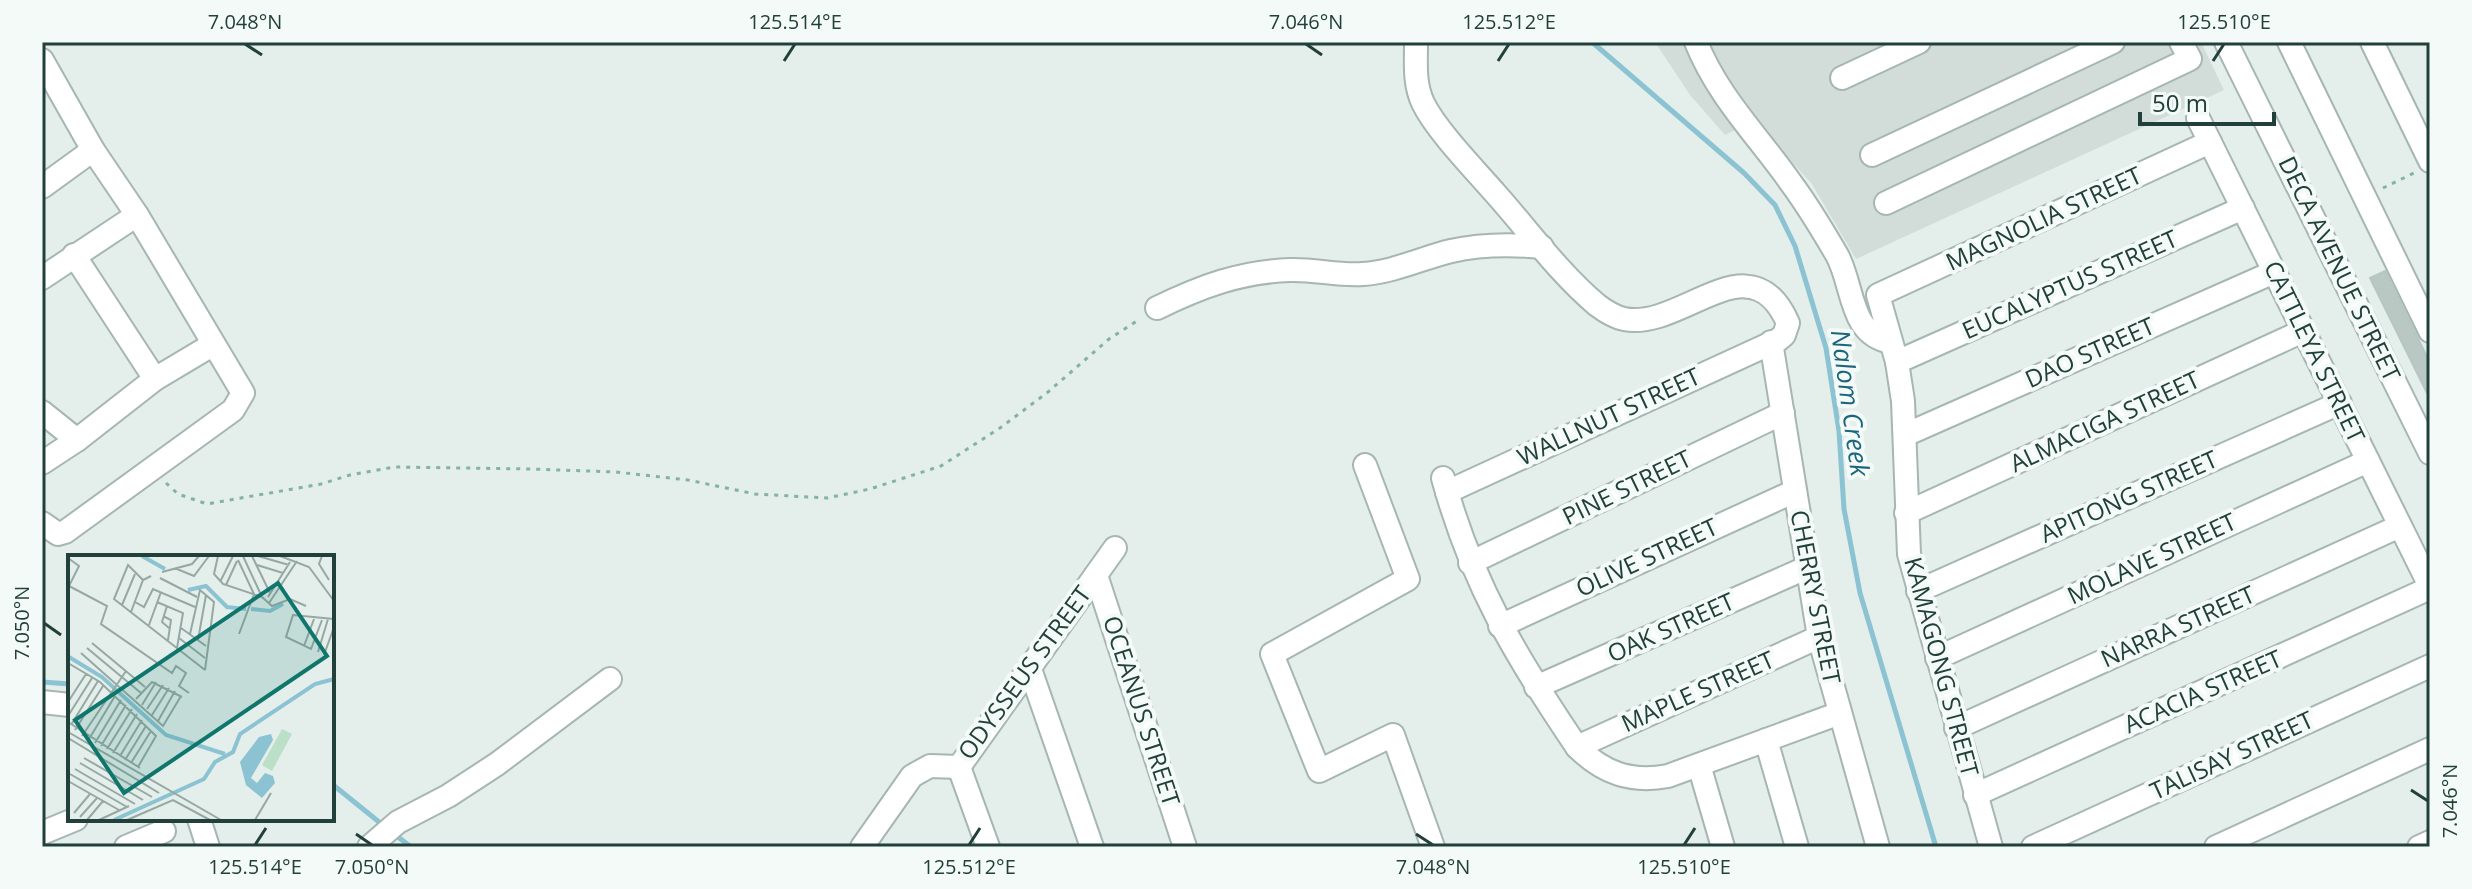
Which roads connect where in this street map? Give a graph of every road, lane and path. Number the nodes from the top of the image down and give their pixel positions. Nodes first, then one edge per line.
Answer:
1 (1696, 42) edge
2 (1919, 42) edge
3 (2113, 42) edge
4 (2181, 42) edge
5 (2226, 42) edge
6 (2289, 42) edge
7 (2372, 42) edge
8 (1416, 44) edge
9 (42, 60) edge
10 (1842, 78) dead end
11 (50, 95) edge
12 (2198, 118) dead end
13 (2210, 142) junction
14 (93, 150) junction
15 (1872, 155) dead end
16 (2424, 166) edge
17 (42, 187) edge
18 (2365, 197) junction
19 (1886, 203) dead end
20 (2243, 208) junction
21 (137, 215) junction
22 (1542, 247) junction
23 (74, 255) junction
24 (2274, 272) junction
25 (42, 278) edge
26 (1878, 295) joint
27 (1157, 308) joint
28 (2303, 331) junction
29 (2430, 331) edge
30 (1771, 342) junction
31 (212, 345) junction
32 (1894, 352) junction
33 (155, 379) junction
34 (2340, 403) junction
35 (42, 412) edge
36 (1783, 413) junction
37 (1905, 435) junction
38 (77, 440) junction
39 (2430, 453) edge
40 (2368, 461) junction
41 (42, 463) edge
42 (1365, 465) dead end
43 (153, 466) junction
44 (1795, 491) junction
45 (1906, 513) junction
46 (42, 523) edge
47 (2400, 526) junction
48 (1115, 548) dead end
49 (1470, 563) junction
50 (1806, 568) junction
51 (1096, 575) junction
52 (2430, 587) edge
53 (1918, 591) junction
54 (1500, 626) junction
55 (1819, 637) junction
56 (1937, 658) junction
57 (2430, 666) edge
58 (1030, 669) junction
59 (610, 679) dead end
60 (1536, 687) junction
61 (42, 702) edge
62 (68, 705) edge
63 (1840, 713) junction
64 (1956, 728) junction
65 (1766, 740) junction
66 (1577, 747) junction
67 (2430, 749) edge
68 (1699, 765) junction
69 (959, 767) junction
70 (1975, 795) junction
71 (71, 821) edge
72 (200, 821) edge
73 (164, 831) dead end
74 (42, 833) edge
75 (2430, 842) edge
76 (127, 847) edge
77 (208, 847) edge
78 (369, 847) edge
79 (862, 847) edge
80 (988, 847) edge
81 (1092, 847) edge
82 (1185, 847) edge
83 (1433, 847) edge
84 (1723, 847) edge
85 (1797, 847) edge
86 (1878, 847) edge
87 (1991, 847) edge
88 (2033, 847) edge
89 (2216, 847) edge
90 (2419, 847) edge

1 - 32 street
2 - 10 street
3 - 15 street
4 - 19 street
5 - 39 street, DECA AVENUE STREET
6 - 18 street
7 - 16 street
8 - 22 street
9 - 11 street
11 - 14 street
12 - 13 street, CATTLEYA STREET
13 - 20 street, CATTLEYA STREET
13 - 26 street, MAGNOLIA STREET
14 - 17 street
14 - 21 street
16 - 18 path
18 - 29 street
20 - 24 street, CATTLEYA STREET
20 - 32 street, EUCALYPTUS STREET
21 - 23 street
21 - 31 street
22 - 27 street
22 - 30 street
23 - 25 street
23 - 33 street
24 - 28 street, CATTLEYA STREET
24 - 37 street, DAO STREET
26 - 32 street, KAMAGONG STREET
27 - 43 path
28 - 34 street, CATTLEYA STREET
28 - 45 street, ALMACIGA STREET
30 - 36 street, CHERRY STREET
30 - 49 street, WALLNUT STREET
31 - 33 street
31 - 43 street
32 - 37 street, KAMAGONG STREET
33 - 38 street
34 - 40 street, CATTLEYA STREET
34 - 53 street, APITONG STREET
35 - 38 street
36 - 44 street, CHERRY STREET
36 - 49 street, PINE STREET
37 - 45 street, KAMAGONG STREET
38 - 41 street
40 - 47 street, CATTLEYA STREET
40 - 56 street, MOLAVE STREET
42 - 83 street
43 - 46 street
44 - 50 street, CHERRY STREET
44 - 54 street, OLIVE STREET
45 - 53 street, KAMAGONG STREET
47 - 52 street, CATTLEYA STREET
47 - 64 street, NARRA STREET
48 - 51 street, ODYSSEUS STREET
49 - 54 street
50 - 55 street, CHERRY STREET
50 - 60 street, OAK STREET
51 - 58 street, ODYSSEUS STREET
51 - 82 street, OCEANUS STREET
52 - 70 street, ACACIA STREET
53 - 56 street, KAMAGONG STREET
54 - 60 street
55 - 63 street, CHERRY STREET
55 - 66 street, MAPLE STREET
56 - 64 street, KAMAGONG STREET
57 - 88 street, TALISAY STREET
58 - 69 street, ODYSSEUS STREET
58 - 81 street
59 - 78 street
60 - 66 street
61 - 62 street
63 - 65 street
63 - 86 street, CHERRY STREET
64 - 70 street, KAMAGONG STREET
65 - 68 street
65 - 85 street
66 - 68 street
67 - 89 street
68 - 84 street
69 - 79 street, ODYSSEUS STREET
69 - 80 street
70 - 87 street, KAMAGONG STREET
71 - 74 street
72 - 77 street
73 - 76 street
75 - 90 street

